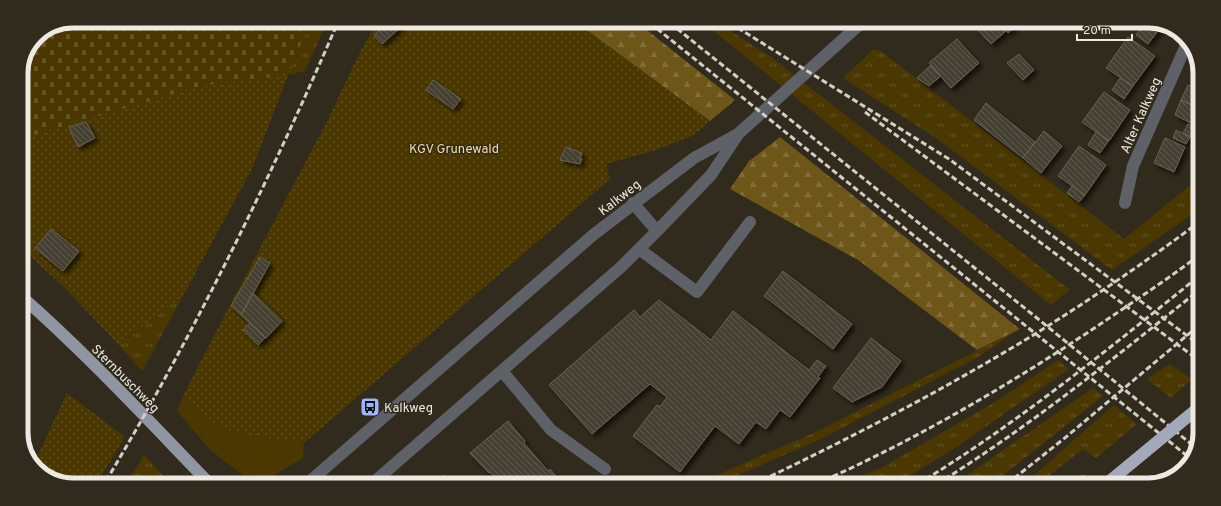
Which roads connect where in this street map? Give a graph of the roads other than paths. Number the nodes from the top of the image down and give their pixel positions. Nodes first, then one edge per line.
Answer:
1 (856, 28) edge
2 (1185, 47) edge
3 (738, 134) junction
4 (633, 203) junction
5 (1125, 203) dead end
6 (750, 222) dead end
7 (657, 231) junction
8 (639, 249) junction
9 (28, 302) edge
10 (502, 371) junction
11 (1193, 411) edge
12 (605, 469) dead end
13 (204, 478) edge
14 (314, 478) edge
15 (379, 478) edge
16 (1112, 478) edge

1 - 3 street, Kalkweg
2 - 5 street, Alter Kalkweg
3 - 4 street, Kalkweg
3 - 7 street, Kalkweg
4 - 7 street
4 - 14 street, Kalkweg
6 - 8 street
7 - 8 street, Kalkweg
8 - 10 street, Kalkweg
9 - 13 main road, Sternbuschweg
10 - 12 street
10 - 15 street, Kalkweg
11 - 16 highway, bridge

